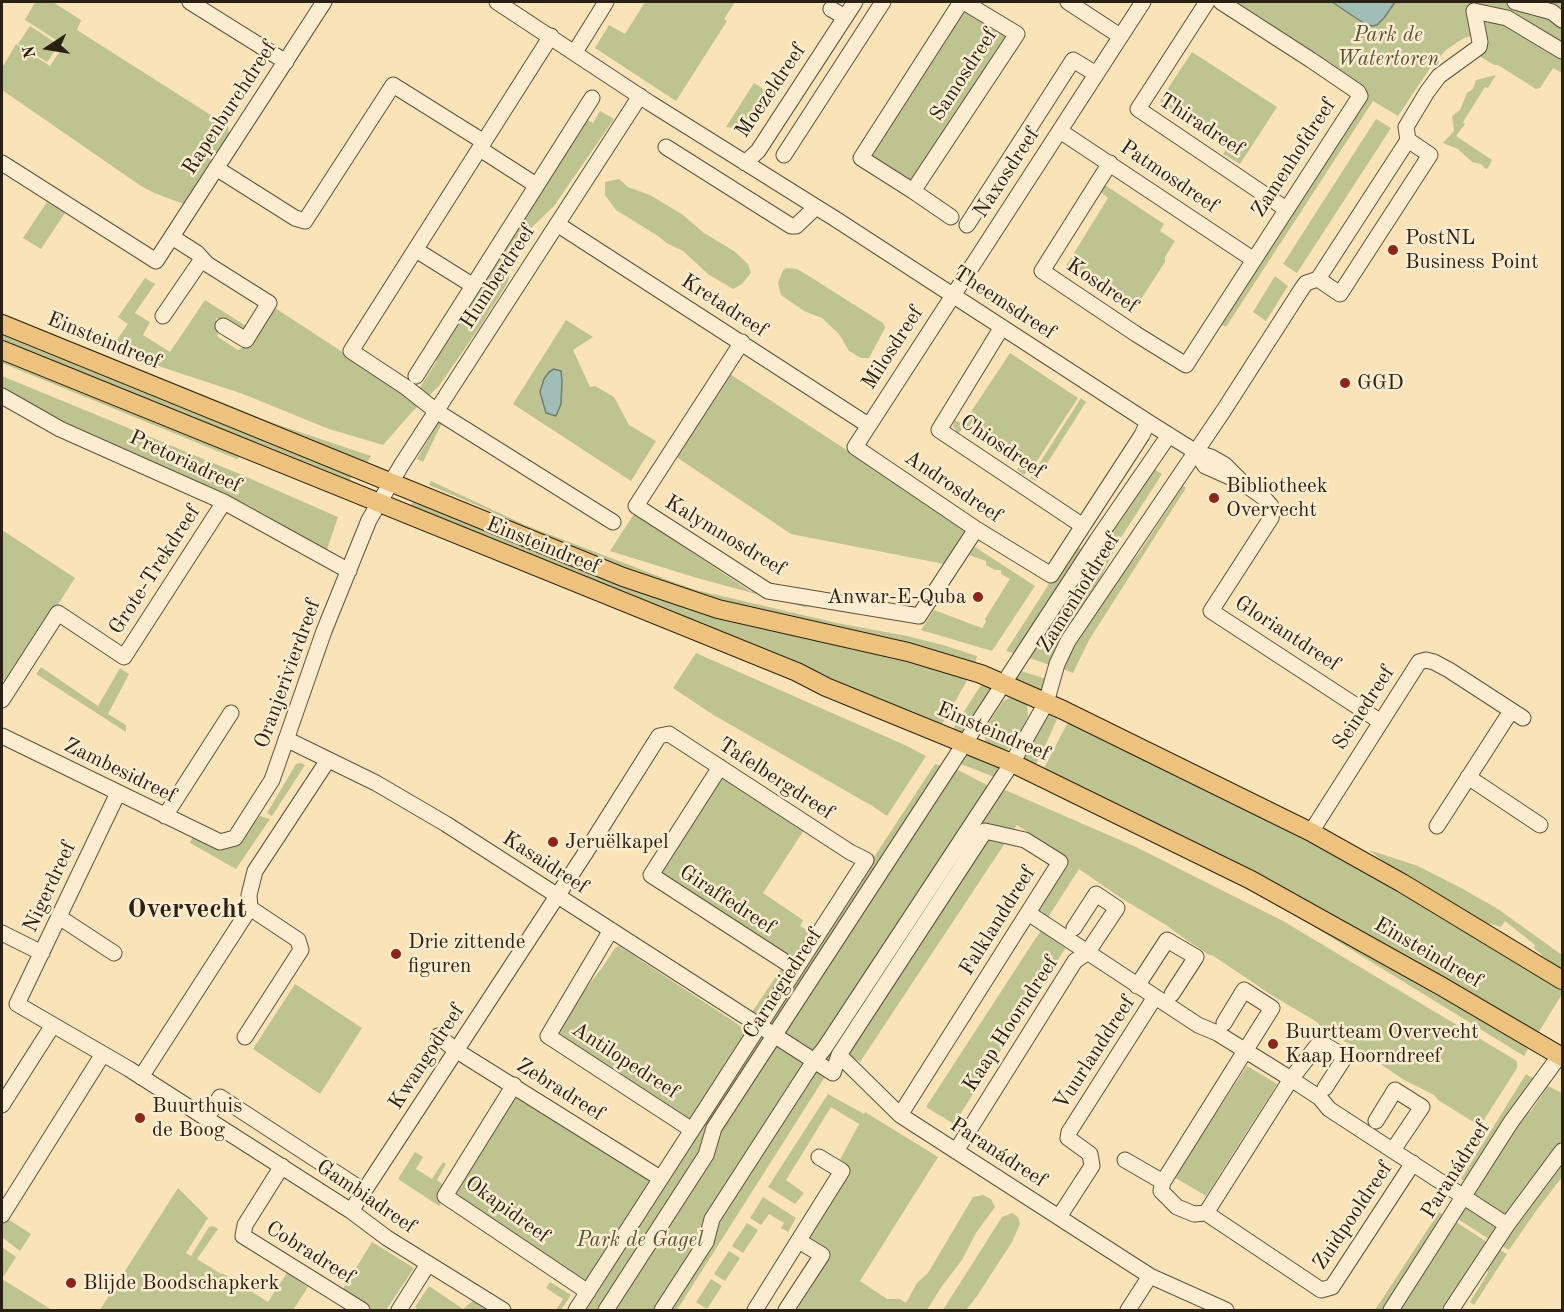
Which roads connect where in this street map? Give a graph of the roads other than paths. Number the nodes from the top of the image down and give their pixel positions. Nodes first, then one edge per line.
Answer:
1 (190, 2) edge
2 (324, 2) edge
3 (497, 2) edge
4 (606, 2) edge
5 (855, 2) edge
6 (883, 2) edge
7 (962, 2) edge
8 (1068, 2) edge
9 (1143, 2) edge
10 (1207, 2) edge
11 (1221, 2) edge
12 (1515, 2) edge
13 (1473, 5) edge
14 (839, 10) edge
15 (1563, 20) edge
16 (551, 36) junction
17 (1120, 36) junction
18 (1563, 51) edge
19 (575, 52) junction
20 (286, 62) junction
21 (1096, 74) junction
22 (640, 96) junction
23 (592, 98) dead end
24 (1060, 131) junction
25 (1408, 140) junction
26 (482, 146) junction
27 (666, 147) dead end
28 (784, 155) dead end
29 (2, 163) edge
30 (745, 163) junction
31 (1110, 163) junction
32 (216, 168) junction
33 (536, 185) junction
34 (913, 191) junction
35 (816, 207) junction
36 (1286, 209) junction
37 (951, 217) dead end
38 (557, 224) junction
39 (967, 225) dead end
40 (172, 237) junction
41 (416, 250) junction
42 (202, 259) junction
43 (1254, 260) junction
44 (1318, 279) junction
45 (471, 285) junction
46 (953, 295) junction
47 (163, 316) dead end
48 (2, 324) edge
49 (223, 326) dead end
50 (1002, 327) junction
51 (742, 342) junction
52 (2, 350) edge
53 (1186, 365) joint
54 (416, 376) dead end
55 (2, 396) edge
56 (436, 411) junction
57 (1148, 422) junction
58 (868, 425) junction
59 (1169, 435) junction
60 (1196, 452) junction
61 (390, 482) junction
62 (224, 502) junction
63 (378, 504) junction
64 (613, 522) dead end
65 (1083, 526) junction
66 (976, 529) junction
67 (349, 571) junction
68 (1051, 575) joint
69 (1004, 683) junction
70 (2, 700) edge
71 (1046, 703) junction
72 (231, 713) dead end
73 (1381, 722) junction
74 (664, 734) joint
75 (2, 736) edge
76 (286, 739) junction
77 (966, 744) junction
78 (328, 760) junction
79 (1012, 763) junction
80 (720, 767) junction
81 (1468, 777) junction
82 (118, 793) junction
83 (165, 816) junction
84 (1540, 825) dead end
85 (1437, 826) dead end
86 (1311, 832) junction
87 (220, 842) joint
88 (866, 860) joint
89 (556, 895) junction
90 (250, 908) junction
91 (1028, 913) junction
92 (59, 918) junction
93 (1074, 928) dead end
94 (611, 930) junction
95 (2, 933) edge
96 (114, 952) dead end
97 (42, 953) junction
98 (1087, 953) junction
99 (796, 969) junction
100 (1563, 980) edge
101 (1137, 986) junction
102 (1172, 994) dead end
103 (1155, 997) junction
104 (1224, 1023) dead end
105 (53, 1025) junction
106 (759, 1026) junction
107 (774, 1035) junction
108 (438, 1036) dead end
109 (245, 1037) dead end
110 (457, 1051) junction
111 (1247, 1051) junction
112 (103, 1054) junction
113 (840, 1055) junction
114 (1562, 1055) edge
115 (814, 1061) junction
116 (141, 1077) junction
117 (1291, 1079) junction
118 (514, 1085) junction
119 (1325, 1088) dead end
120 (2, 1105) edge
121 (900, 1115) junction
122 (206, 1119) junction
123 (1376, 1121) dead end
124 (692, 1130) junction
125 (1393, 1150) junction
126 (956, 1151) junction
127 (1563, 1151) edge
128 (819, 1156) dead end
129 (1125, 1160) dead end
130 (1413, 1163) junction
131 (282, 1166) junction
132 (660, 1178) junction
133 (1163, 1182) junction
134 (364, 1191) junction
135 (1464, 1197) junction
136 (351, 1211) junction
137 (1206, 1213) junction
138 (2, 1215) edge
139 (1059, 1217) junction
140 (1507, 1225) junction
141 (799, 1241) junction
142 (428, 1264) junction
143 (1150, 1276) junction
144 (588, 1292) junction
145 (362, 1311) edge
146 (399, 1311) edge
147 (502, 1311) edge
148 (576, 1311) edge
149 (606, 1311) edge
150 (662, 1311) edge
151 (755, 1311) edge
152 (786, 1311) edge
153 (1128, 1311) edge
154 (1226, 1311) edge
155 (1391, 1311) edge
156 (1450, 1311) edge

1 - 20 street
2 - 20 street, Rapenburchdreef
3 - 16 street, Theemsdreef
4 - 19 street
5 - 14 street, Moezeldreef
6 - 28 street
7 - 34 street, Samosdreef
7 - 34 street, Samosdreef
8 - 17 street
9 - 17 street, Naxosdreef
10 - 36 street, Thiradreef
11 - 36 street, Zamenhofdreef
12 - 15 street
13 - 18 street, Zamenhofdreef
13 - 25 street, Zamenhofdreef
14 - 30 street, Moezeldreef
16 - 19 street, Theemsdreef
16 - 26 street
17 - 21 street, Naxosdreef
19 - 22 street, Theemsdreef
20 - 32 street, Rapenburchdreef
21 - 24 street, Naxosdreef
21 - 39 street, Naxosdreef
22 - 30 street, Theemsdreef
22 - 38 street, Humberdreef
23 - 33 street, Humberdreef
24 - 31 street, Patmosdreef
24 - 46 street, Naxosdreef
25 - 44 street, Zamenhofdreef
25 - 44 street
26 - 32 street
26 - 33 street
26 - 41 street
27 - 35 street
29 - 40 street, Rapenburchdreef
30 - 35 street, Theemsdreef
31 - 43 street, Patmosdreef
31 - 53 street, Kosdreef
32 - 40 street, Rapenburchdreef
33 - 45 street, Humberdreef
34 - 37 street, Samosdreef
35 - 46 street, Theemsdreef
36 - 43 street, Zamenhofdreef
38 - 51 street, Kretadreef
38 - 56 street, Humberdreef
40 - 42 street
41 - 45 street
41 - 56 street
42 - 47 street
42 - 49 street
43 - 53 street, Zamenhofdreef
44 - 60 street, Zamenhofdreef
45 - 54 street, Humberdreef
46 - 50 street, Theemsdreef
46 - 58 street, Milosdreef
48 - 61 main road, Einsteindreef
50 - 57 street, Theemsdreef
50 - 65 street, Chiosdreef
51 - 58 street, Kretadreef
51 - 66 street, Kalymnosdreef
52 - 63 main road, Einsteindreef
55 - 62 street, Pretoriadreef
56 - 61 street, Humberdreef
56 - 64 street
57 - 59 street, Theemsdreef
57 - 65 street, Zamenhofdreef
58 - 66 street, Androsdreef
59 - 60 street
59 - 69 street, Zamenhofdreef
60 - 71 street, Zamenhofdreef
60 - 73 street, Gloriantdreef
61 - 63 street
61 - 69 main road, Einsteindreef
62 - 67 street, Pretoriadreef
62 - 70 street, Grote-Trekdreef
63 - 67 street, Oranjerivierdreef
63 - 77 main road, Einsteindreef
65 - 68 street, Zamenhofdreef
66 - 68 street, Androsdreef
67 - 76 street, Oranjerivierdreef
69 - 71 main road, Einsteindreef
69 - 77 street, Carnegiedreef
71 - 79 street, Zamenhofdreef
71 - 86 main road, Einsteindreef
72 - 83 street
73 - 81 street, Seinedreef
73 - 86 street, Seinedreef
74 - 80 street, Tafelbergdreef
74 - 89 street, Kwangodreef
75 - 82 street, Zambesidreef
76 - 78 street, Kasaidreef
76 - 87 street, Oranjerivierdreef
77 - 79 main road, Einsteindreef
77 - 107 street, Carnegiedreef
78 - 89 street, Kasaidreef
78 - 90 street
79 - 114 main road, Einsteindreef
79 - 115 street
80 - 88 street, Tafelbergdreef
80 - 99 street, Giraffedreef
81 - 84 street
81 - 85 street
82 - 83 street, Zambesidreef
82 - 92 street, Nigerdreef
83 - 87 street, Zambesidreef
86 - 100 main road, Einsteindreef
88 - 99 street, Carnegiedreef
89 - 94 street, Kasaidreef
89 - 110 street, Kwangodreef
90 - 109 street
90 - 116 street
91 - 98 street, Kaap Hoorndreef
91 - 113 street, Falklanddreef
91 - 121 street, Falklanddreef
92 - 96 street
92 - 97 street, Nigerdreef
93 - 98 street, Kaap Hoorndreef
94 - 106 street, Kasaidreef
94 - 124 street, Antilopedreef
95 - 97 street
97 - 105 street, Nigerdreef
98 - 101 street, Kaap Hoorndreef
98 - 126 street, Kaap Hoorndreef
99 - 106 street, Carnegiedreef
101 - 102 street
101 - 103 street, Kaap Hoorndreef
103 - 111 street, Kaap Hoorndreef
103 - 139 street, Vuurlanddreef
104 - 111 street
105 - 112 street, Gambiadreef
105 - 120 street
106 - 107 street, Kasaidreef
106 - 124 street, Carnegiedreef
107 - 115 street
107 - 149 street, Carnegiedreef
108 - 110 street, Zebradreef
110 - 118 street, Zebradreef
110 - 134 street, Kwangodreef
111 - 117 street, Kaap Hoorndreef
111 - 133 street
112 - 116 street, Gambiadreef
112 - 138 street
113 - 115 street
113 - 121 street, Paranádreef
114 - 135 street, Paranádreef
115 - 150 street
116 - 122 street, Gambiadreef
117 - 119 street
117 - 125 street, Kaap Hoorndreef
117 - 137 street
118 - 132 street, Zebradreef
118 - 144 street, Okapidreef
121 - 126 street, Paranádreef
122 - 131 street, Gambiadreef
122 - 134 street, Gambiadreef
123 - 125 street
124 - 132 street, Carnegiedreef
125 - 130 street, Kaap Hoorndreef
126 - 139 street, Paranádreef
127 - 140 street
128 - 141 street
129 - 133 street
130 - 135 street, Kaap Hoorndreef
130 - 137 street, Zuidpooldreef
131 - 136 street, Gambiadreef
131 - 145 street, Cobradreef
132 - 144 street, Carnegiedreef
133 - 137 street, Zuidpooldreef
134 - 136 street, Kwangodreef
135 - 140 street, Kaap Hoorndreef
135 - 155 street, Paranádreef
136 - 142 street, Gambiadreef
139 - 143 street, Paranádreef
140 - 156 street
141 - 151 street
141 - 152 street
142 - 146 street
142 - 147 street, Gambiadreef
143 - 153 street
143 - 154 street, Paranádreef
144 - 148 street, Carnegiedreef

